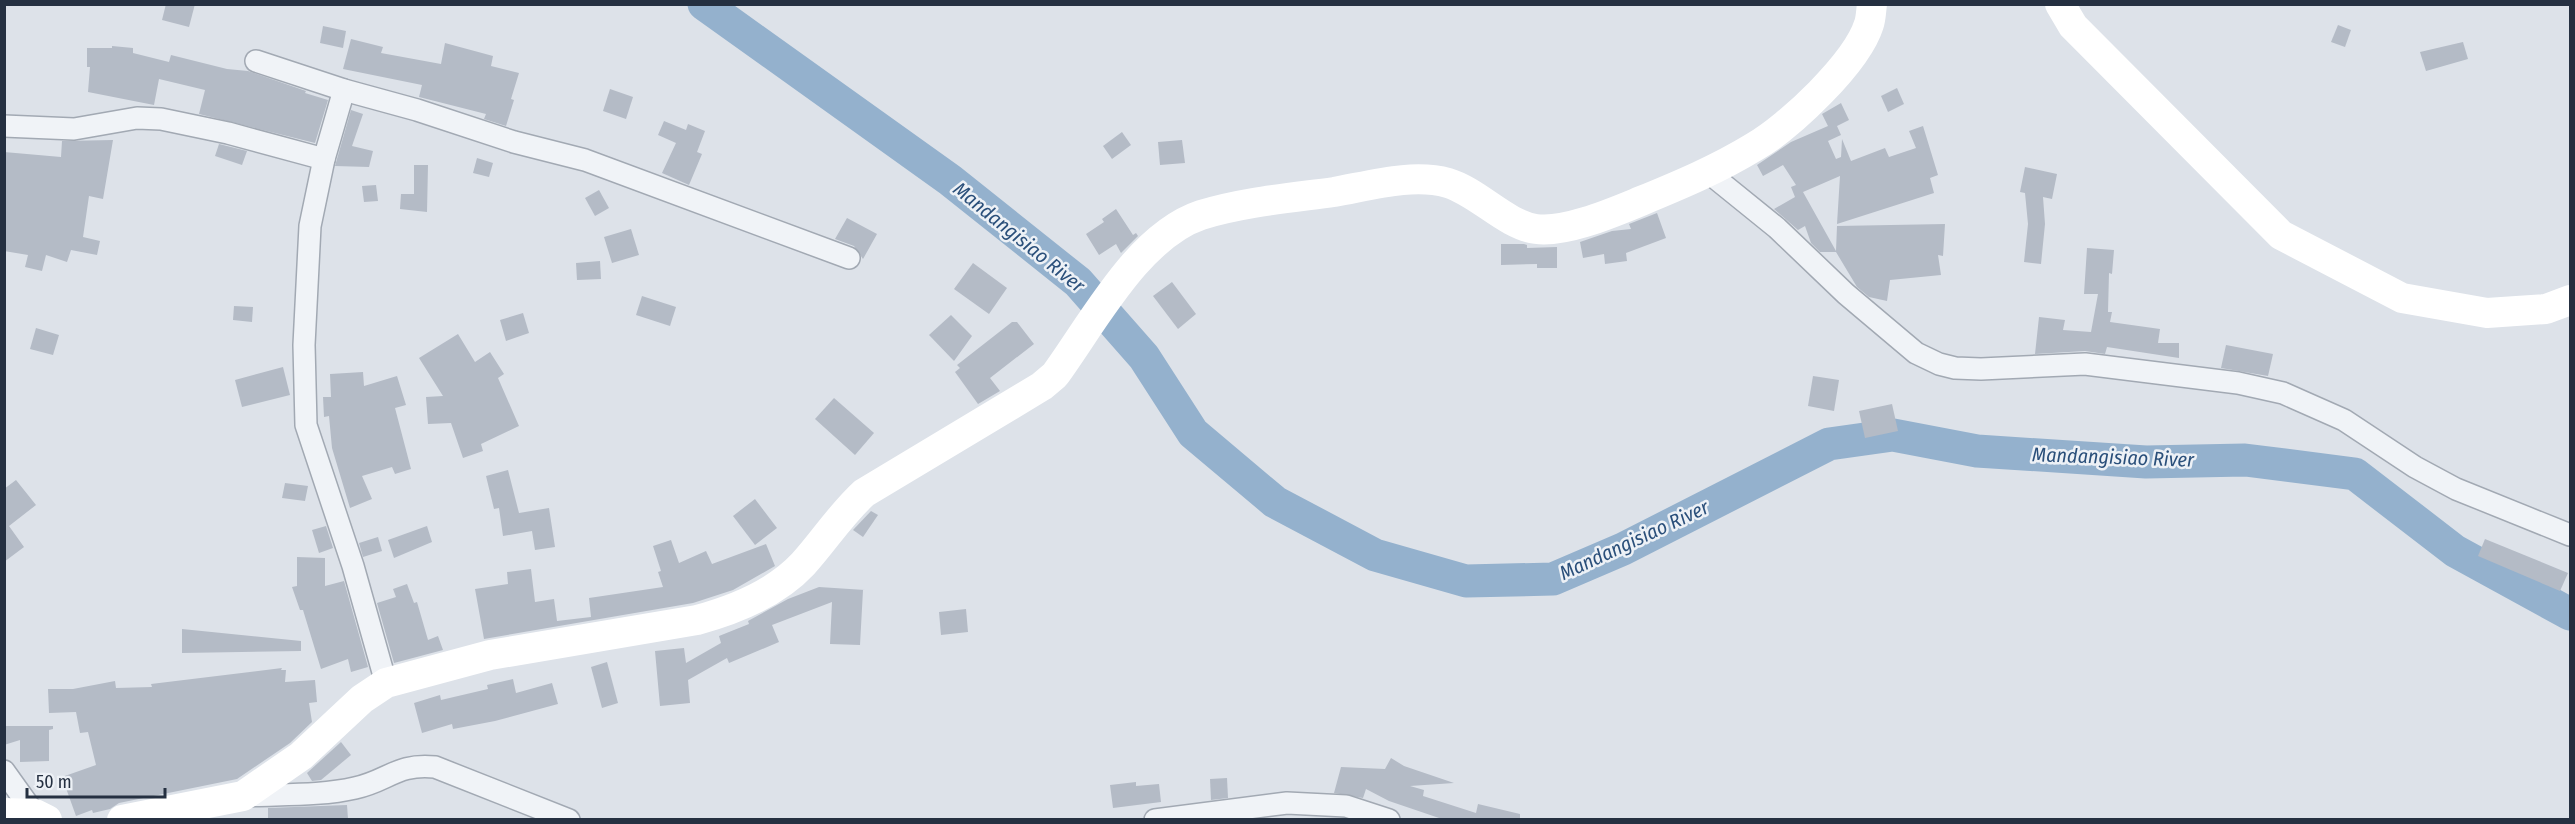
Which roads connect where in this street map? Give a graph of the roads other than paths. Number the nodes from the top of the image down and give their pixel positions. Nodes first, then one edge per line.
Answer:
1 (1872, 4) edge
2 (2060, 4) edge
3 (256, 61) dead end
4 (344, 90) junction
5 (4, 126) edge
6 (324, 159) junction
7 (1709, 172) junction
8 (849, 258) dead end
9 (2571, 300) edge
10 (2571, 535) edge
11 (386, 683) junction
12 (4, 771) edge
13 (243, 796) junction
14 (4, 813) edge
15 (40, 818) edge
16 (122, 819) edge
17 (569, 819) edge
18 (1155, 819) edge
19 (1389, 819) edge

1 - 7 street
2 - 9 street
3 - 4 street
4 - 6 street
4 - 8 street
5 - 6 street
6 - 11 street
7 - 10 street
7 - 11 street
11 - 13 street
12 - 15 street
13 - 16 street
13 - 17 street
14 - 15 street
18 - 19 street

